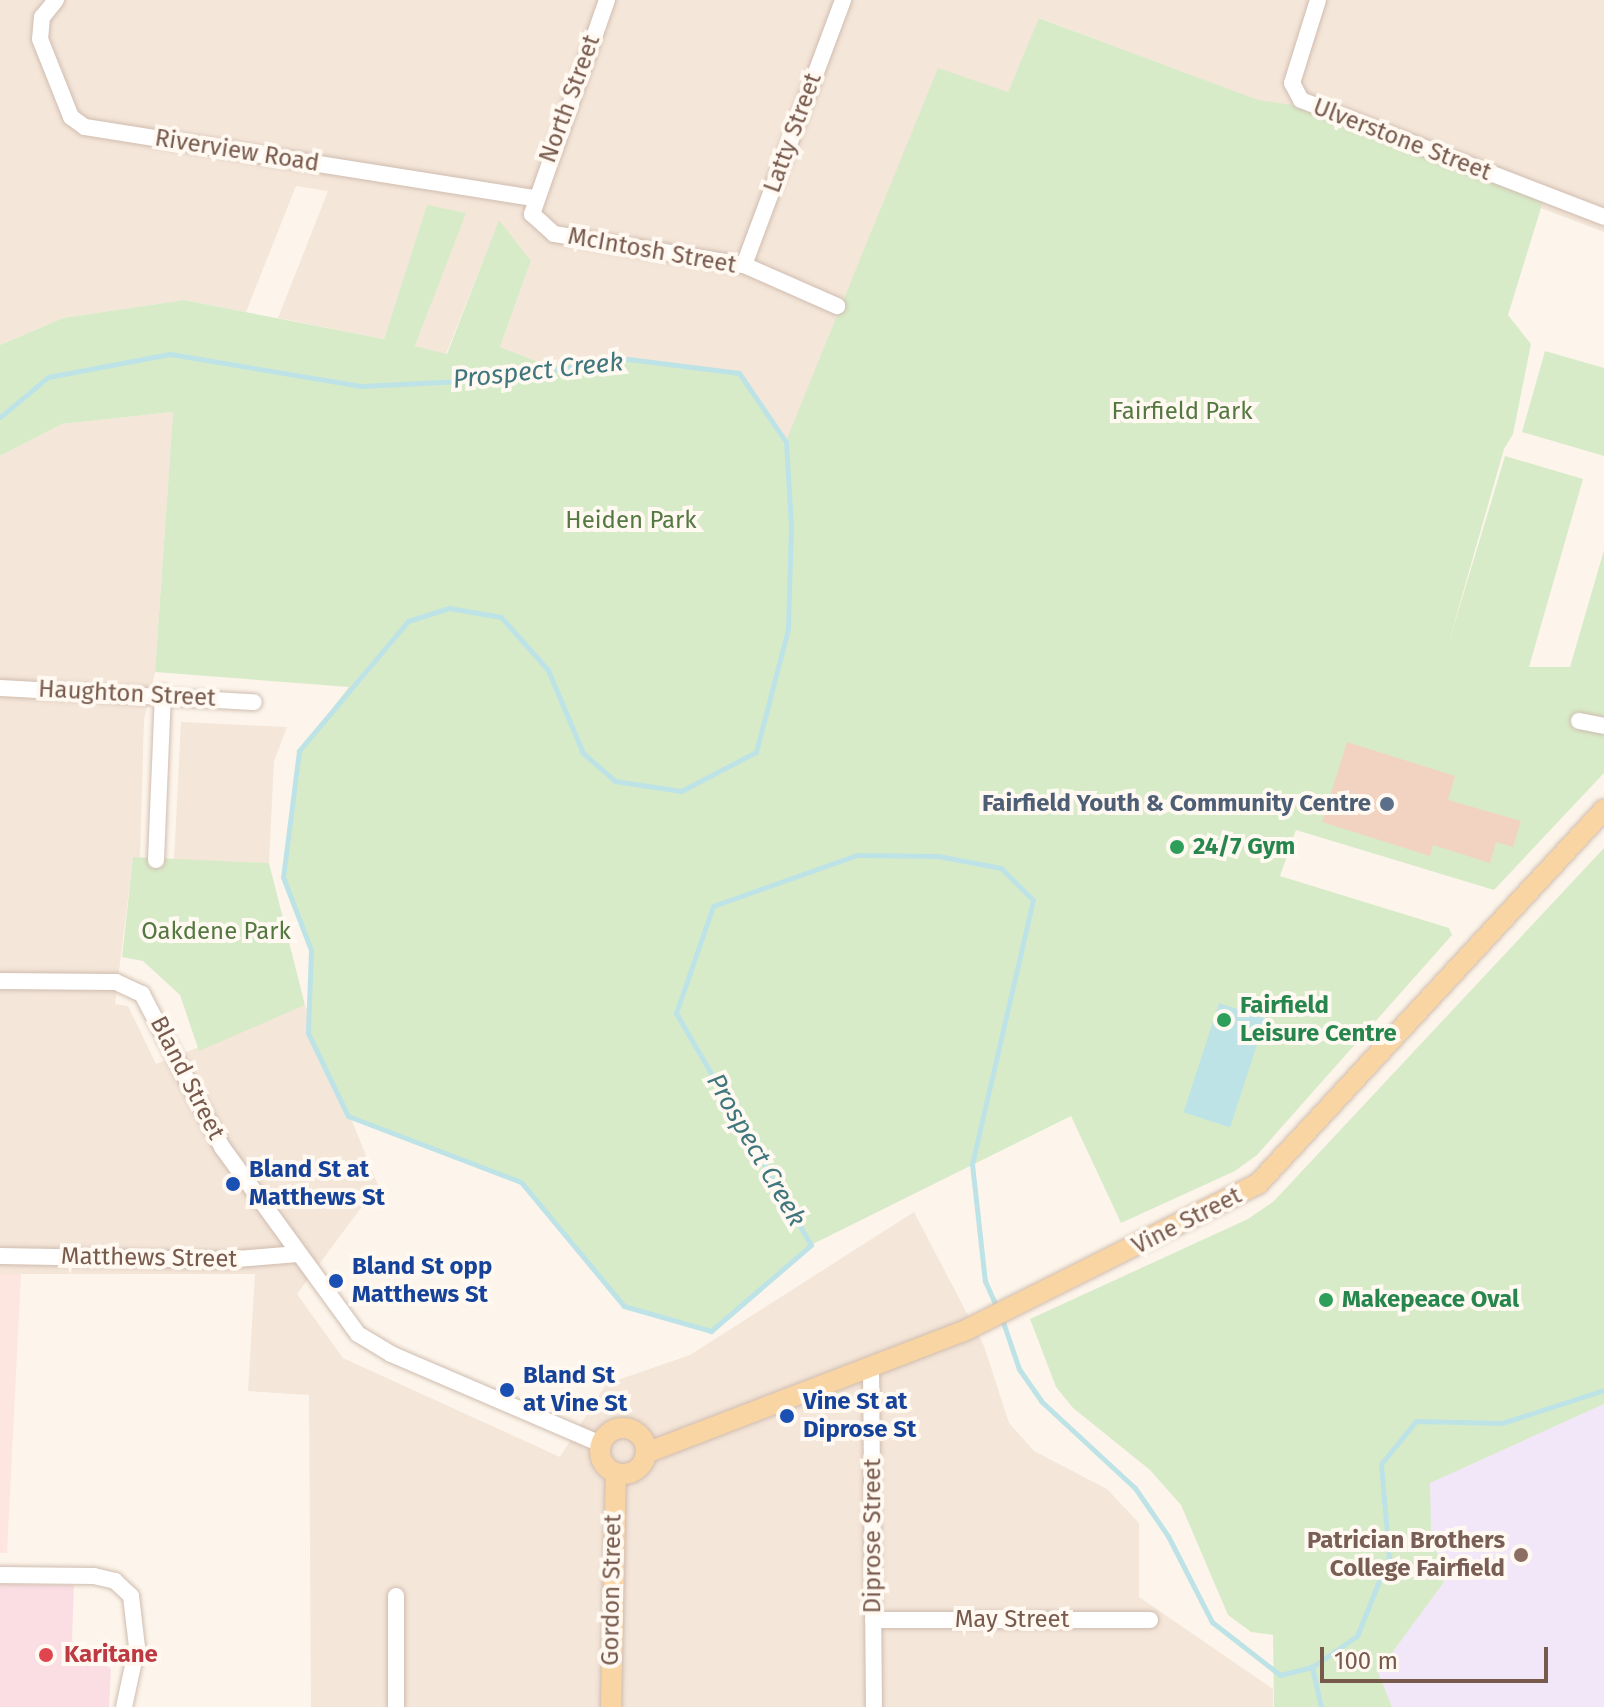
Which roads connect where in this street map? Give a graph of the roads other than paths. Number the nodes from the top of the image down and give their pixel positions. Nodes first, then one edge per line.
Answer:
1 (56, 0) edge
2 (607, 0) edge
3 (843, 0) edge
4 (1318, 0) edge
5 (533, 198) junction
6 (1604, 217) edge
7 (744, 265) junction
8 (837, 306) dead end
9 (0, 688) edge
10 (163, 693) junction
11 (254, 702) dead end
12 (1579, 721) dead end
13 (1604, 726) edge
14 (1604, 810) edge
15 (156, 860) dead end
16 (0, 981) edge
17 (298, 1254) junction
18 (0, 1256) edge
19 (871, 1366) junction
20 (601, 1444) junction
21 (646, 1453) junction
22 (616, 1473) junction
23 (0, 1575) edge
24 (396, 1596) dead end
25 (873, 1620) junction
26 (1150, 1620) dead end
27 (124, 1707) edge
28 (396, 1707) edge
29 (611, 1707) edge
30 (874, 1707) edge

1 - 5 street, Riverview Road
2 - 5 street, North Street
3 - 7 street, Latty Street
4 - 6 street, Ulverstone Street
5 - 7 street, McIntosh Street
7 - 8 street, McIntosh Street
9 - 10 street, Haughton Street
10 - 11 street, Haughton Street
10 - 15 street
12 - 13 street
14 - 19 main road, Vine Street
16 - 17 street, Bland Street
17 - 18 street, Matthews Street
17 - 20 street, Bland Street
19 - 21 main road, Vine Street
19 - 25 street, Diprose Street
20 - 21 main road
20 - 22 main road
21 - 22 main road
22 - 29 main road, Gordon Street
23 - 27 street
24 - 28 street
25 - 26 street, May Street
25 - 30 street, Diprose Street

